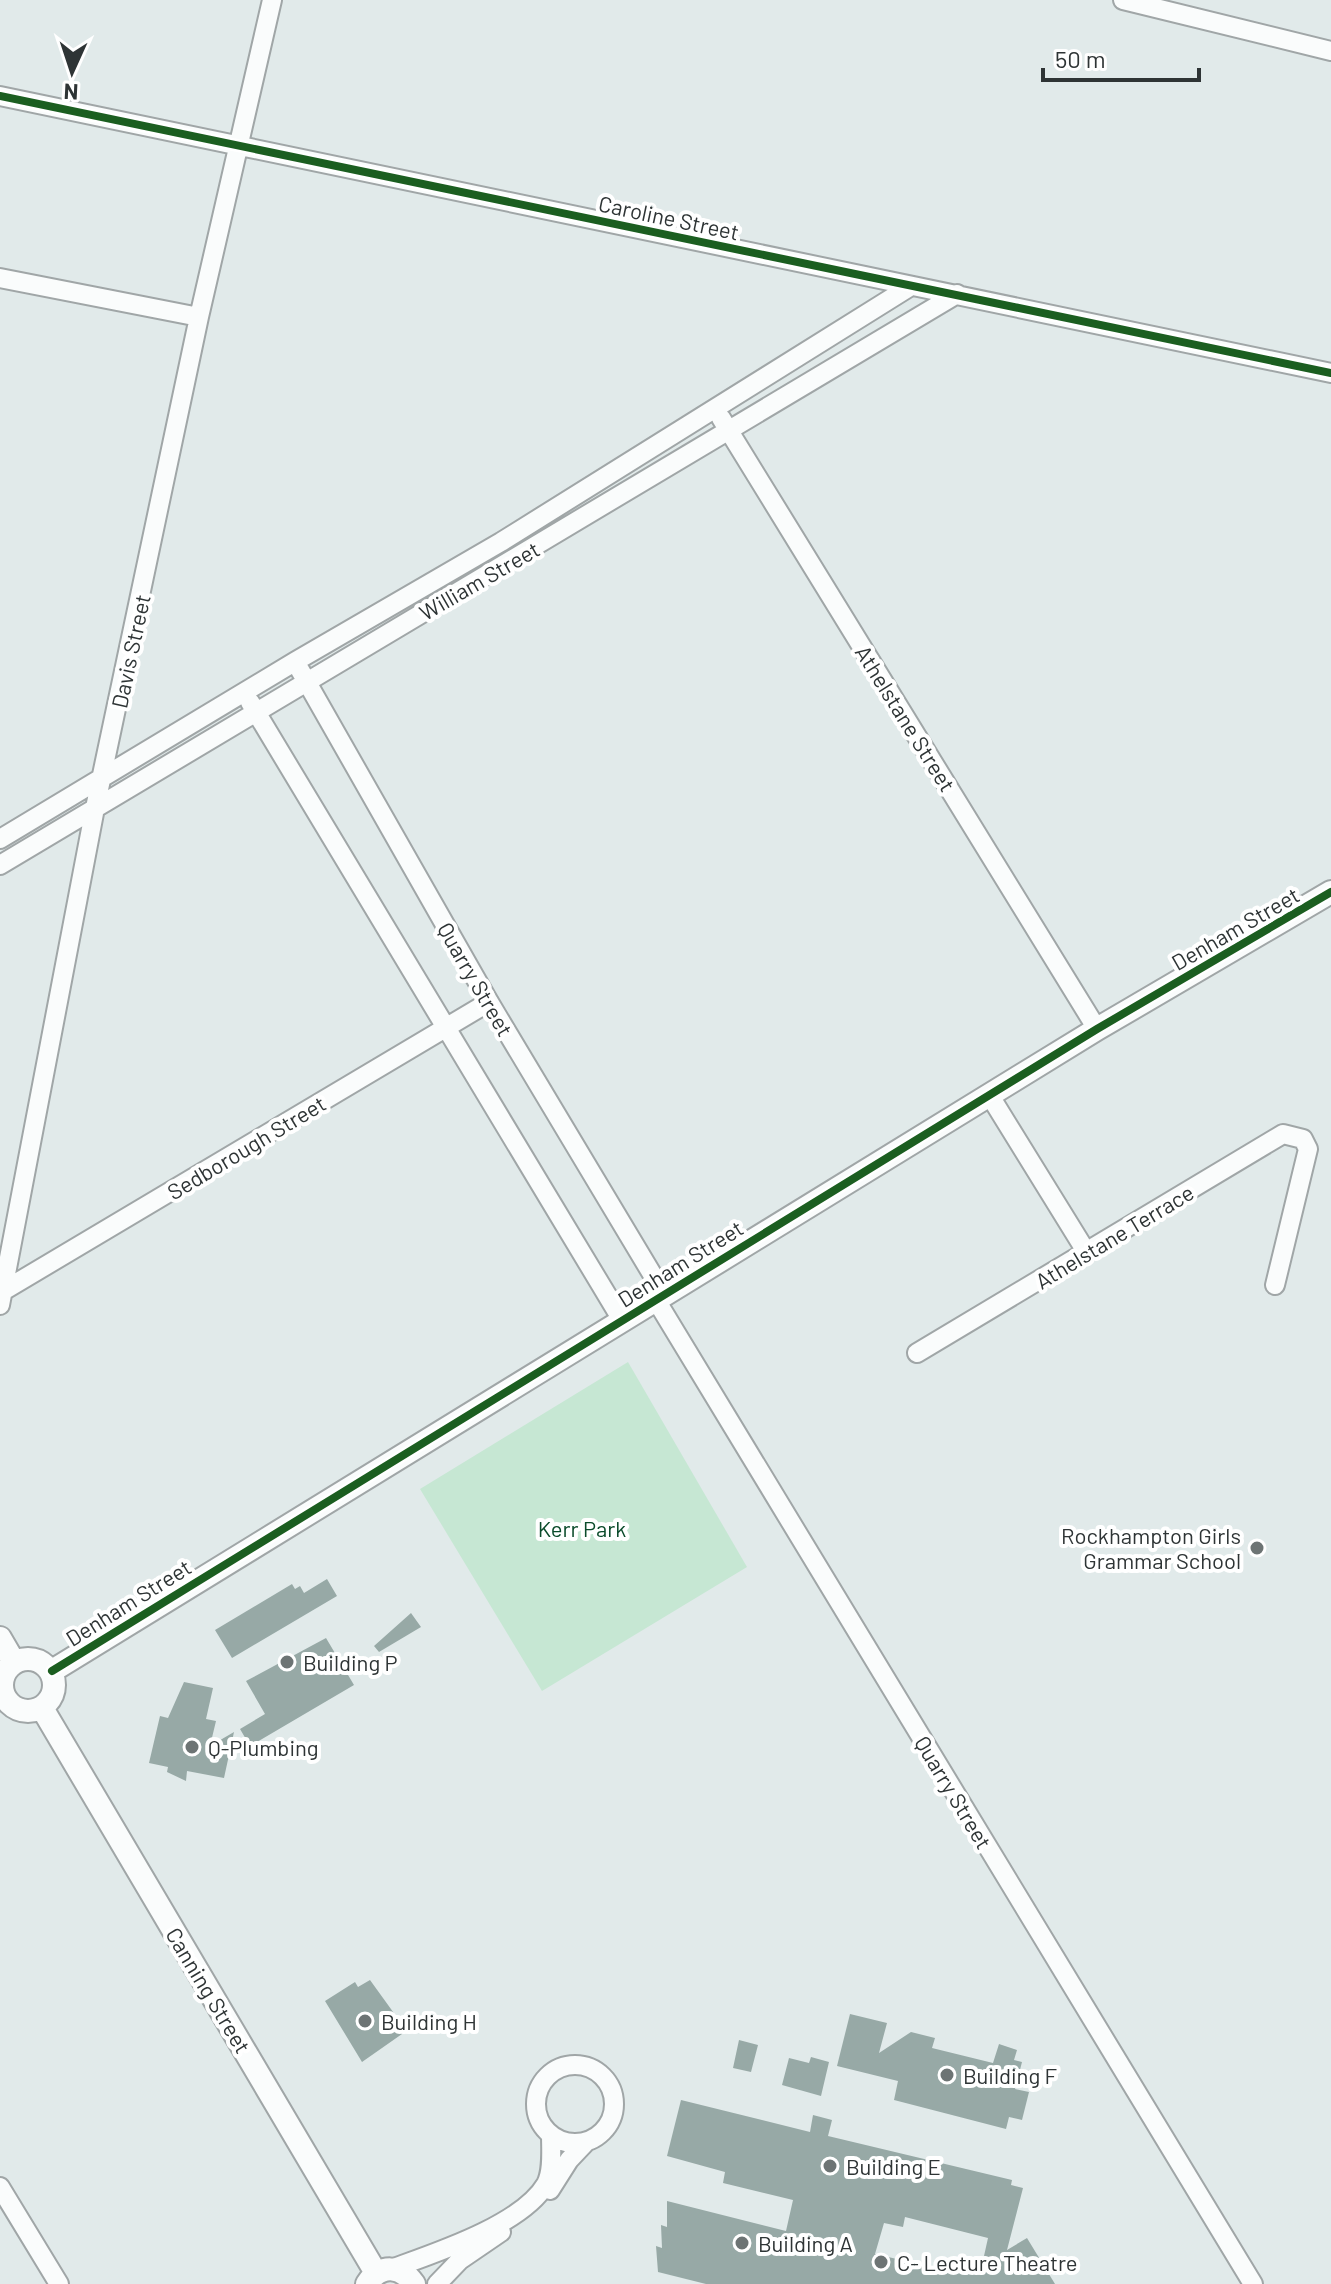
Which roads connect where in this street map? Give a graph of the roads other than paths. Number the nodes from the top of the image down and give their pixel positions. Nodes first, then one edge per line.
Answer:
1 (272, 0) edge
2 (1123, 0) edge
3 (1331, 51) edge
4 (0, 96) edge
5 (239, 146) junction
6 (0, 278) edge
7 (911, 286) junction
8 (957, 294) junction
9 (199, 317) junction
10 (1331, 373) edge
11 (713, 407) junction
12 (728, 428) junction
13 (296, 661) junction
14 (306, 680) junction
15 (245, 692) junction
16 (255, 711) junction
17 (103, 777) junction
18 (95, 808) junction
19 (0, 839) edge
20 (0, 865) edge
21 (1331, 892) edge
22 (489, 1002) junction
23 (448, 1026) junction
24 (1097, 1029) junction
25 (990, 1096) junction
26 (1087, 1253) junction
27 (1275, 1285) dead end
28 (660, 1297) junction
29 (2, 1298) edge
30 (622, 1320) junction
31 (917, 1353) dead end
32 (0, 1638) edge
33 (14, 1662) junction
34 (52, 1671) junction
35 (4, 1703) edge
36 (42, 1708) junction
37 (551, 2135) junction
38 (587, 2141) junction
39 (0, 2187) edge
40 (378, 2275) edge
41 (59, 2284) edge
42 (414, 2284) edge
43 (437, 2284) edge
44 (1253, 2284) edge

1 - 5 street, Davis Street
2 - 3 street
4 - 5 street, Caroline Street
5 - 7 street, Caroline Street
5 - 9 street, Davis Street
6 - 9 street
7 - 8 street, Caroline Street
7 - 11 street, William Street
8 - 10 street, Caroline Street
8 - 12 street, William Street
9 - 17 street, Davis Street
11 - 12 street, Athelstane Street
11 - 13 street, William Street
12 - 14 street, William Street
12 - 24 street, Athelstane Street
13 - 14 street, Quarry Street
13 - 15 street, William Street
14 - 16 street, William Street
14 - 22 street, Quarry Street
15 - 16 street
15 - 17 street, William Street
16 - 18 street, William Street
16 - 23 street
17 - 18 street, Davis Street
17 - 19 street, William Street
18 - 20 street, William Street
18 - 29 street, Davis Street
21 - 24 street, Denham Street
22 - 23 street, Sedborough Street
22 - 28 street, Quarry Street
23 - 29 street, Sedborough Street
23 - 30 street
24 - 25 street, Denham Street
25 - 26 street
25 - 28 street, Denham Street
26 - 27 street, Athelstane Terrace
26 - 31 street, Athelstane Terrace
28 - 30 street, Denham Street
28 - 44 street, Quarry Street
30 - 34 street, Denham Street
32 - 33 street
33 - 34 street
33 - 35 street
34 - 36 street
35 - 36 street
36 - 40 street, Canning Street
37 - 38 street
37 - 38 street
37 - 40 street
38 - 43 street
39 - 41 street
40 - 42 street

